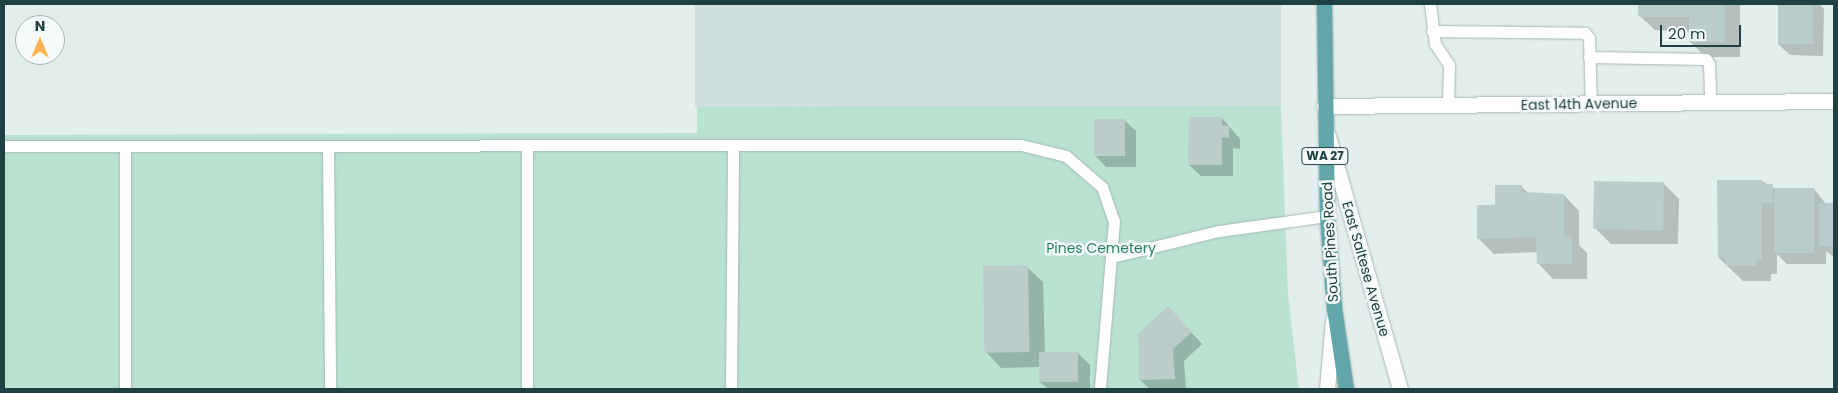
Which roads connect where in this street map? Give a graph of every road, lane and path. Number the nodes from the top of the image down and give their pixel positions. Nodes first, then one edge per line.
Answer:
1 (1324, 4) edge
2 (1430, 4) edge
3 (1432, 31) junction
4 (1589, 57) junction
5 (1834, 101) edge
6 (1710, 102) junction
7 (1590, 104) junction
8 (1448, 105) junction
9 (1324, 113) junction
10 (4, 146) edge
11 (126, 146) junction
12 (526, 146) junction
13 (732, 146) junction
14 (328, 147) junction
15 (1327, 216) junction
16 (1112, 257) junction
17 (1334, 308) junction
18 (126, 389) edge
19 (330, 389) edge
20 (527, 389) edge
21 (731, 389) edge
22 (1100, 389) edge
23 (1327, 389) edge
24 (1346, 389) edge
25 (1400, 389) edge

1 - 9 main road, South Pines Road / WA 27
2 - 3 lane
3 - 4 lane
3 - 8 lane
4 - 6 lane
4 - 7 lane
5 - 6 street, East 14th Avenue
6 - 7 street, East 14th Avenue
7 - 8 street, East 14th Avenue
8 - 9 street, East 14th Avenue
9 - 15 main road, South Pines Road / WA 27
9 - 25 street, East Saltese Avenue
10 - 11 lane
11 - 14 lane
11 - 18 lane
12 - 13 lane
12 - 14 lane
12 - 20 lane
13 - 16 lane
13 - 21 lane
14 - 19 lane
15 - 16 lane
15 - 17 main road, South Pines Road / WA 27
16 - 22 lane
17 - 23 street, South Pines Road
17 - 24 main road, WA 27

